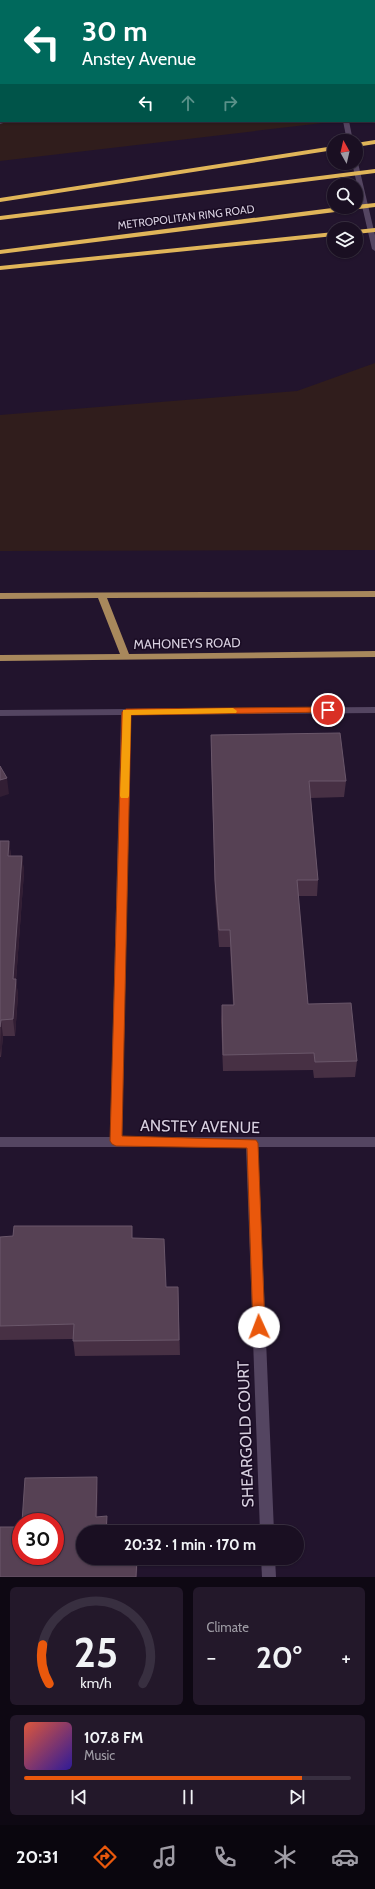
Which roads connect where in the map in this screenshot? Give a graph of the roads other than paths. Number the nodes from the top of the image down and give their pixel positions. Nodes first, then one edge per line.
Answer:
1 (346, 122) edge
2 (349, 134) edge
3 (375, 142) edge
4 (363, 143) edge
5 (327, 149) edge
6 (357, 170) edge
7 (375, 171) edge
8 (0, 200) edge
9 (375, 205) edge
10 (0, 218) edge
11 (375, 230) edge
12 (363, 231) edge
13 (327, 235) edge
14 (375, 249) edge
15 (0, 252) edge
16 (0, 268) edge
17 (375, 594) edge
18 (0, 596) edge
19 (102, 597) junction
20 (375, 654) edge
21 (126, 657) junction
22 (0, 658) edge
23 (375, 710) edge
24 (126, 712) junction
25 (0, 713) edge
26 (116, 1141) junction
27 (0, 1142) edge
28 (375, 1142) edge
29 (252, 1143) junction
30 (267, 1525) edge
31 (268, 1565) edge
32 (269, 1577) edge

1 - 2 street
3 - 4 highway
5 - 8 highway
6 - 14 street
7 - 10 highway, METROPOLITAN RING ROAD
9 - 15 highway, METROPOLITAN RING ROAD
11 - 12 highway
13 - 16 highway
17 - 19 main road
18 - 19 main road
19 - 21 main road
20 - 21 main road, MAHONEYS ROAD
21 - 22 main road, MAHONEYS ROAD
23 - 24 street
24 - 25 street
24 - 26 street
26 - 27 street, ANSTEY AVENUE
26 - 29 street, ANSTEY AVENUE
28 - 29 street, ANSTEY AVENUE
29 - 30 street, SHEARGOLD COURT
31 - 32 street

